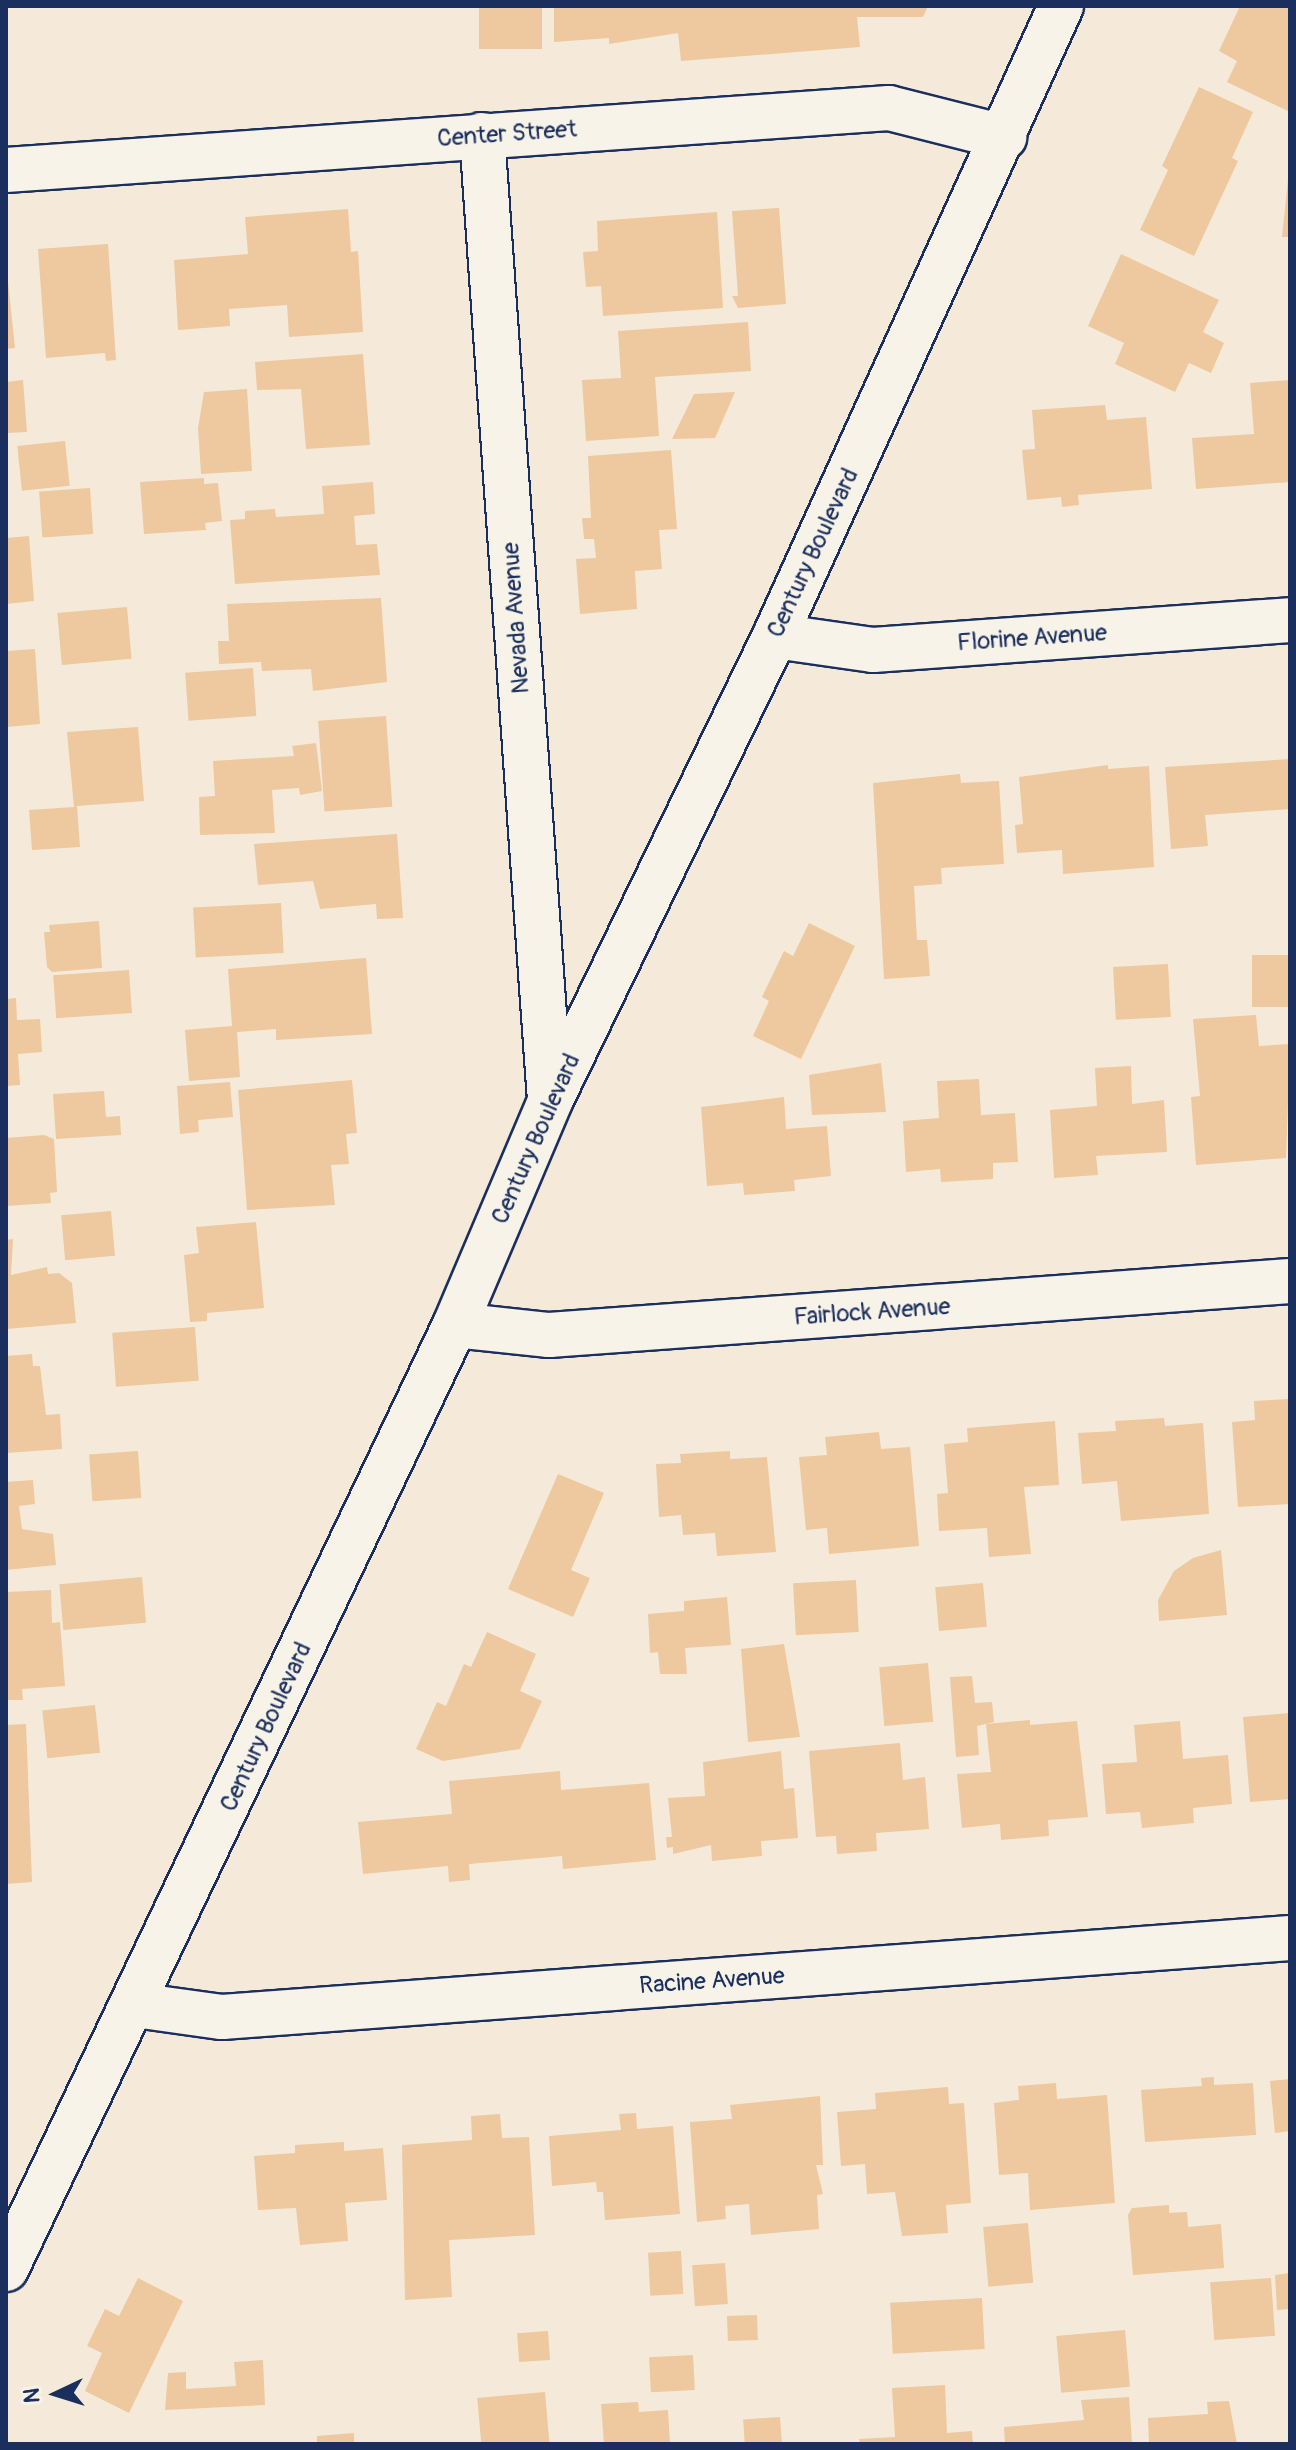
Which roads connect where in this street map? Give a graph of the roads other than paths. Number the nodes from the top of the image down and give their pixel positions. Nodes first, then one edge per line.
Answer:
1 (1061, 6) edge
2 (482, 135) junction
3 (1004, 137) junction
4 (6, 170) edge
5 (1290, 620) edge
6 (775, 636) junction
7 (550, 1101) junction
8 (1290, 1281) edge
9 (455, 1325) junction
10 (1290, 1938) edge
11 (135, 2005) junction
12 (6, 2269) edge

1 - 3 street, Century Boulevard
2 - 3 street, Center Street
2 - 4 street, Center Street
2 - 7 street, Nevada Avenue
3 - 6 street, Century Boulevard
5 - 6 street, Florine Avenue
6 - 7 street, Century Boulevard
7 - 9 street, Century Boulevard
8 - 9 street, Fairlock Avenue
9 - 11 street, Century Boulevard
10 - 11 street, Racine Avenue
11 - 12 street, Century Boulevard

